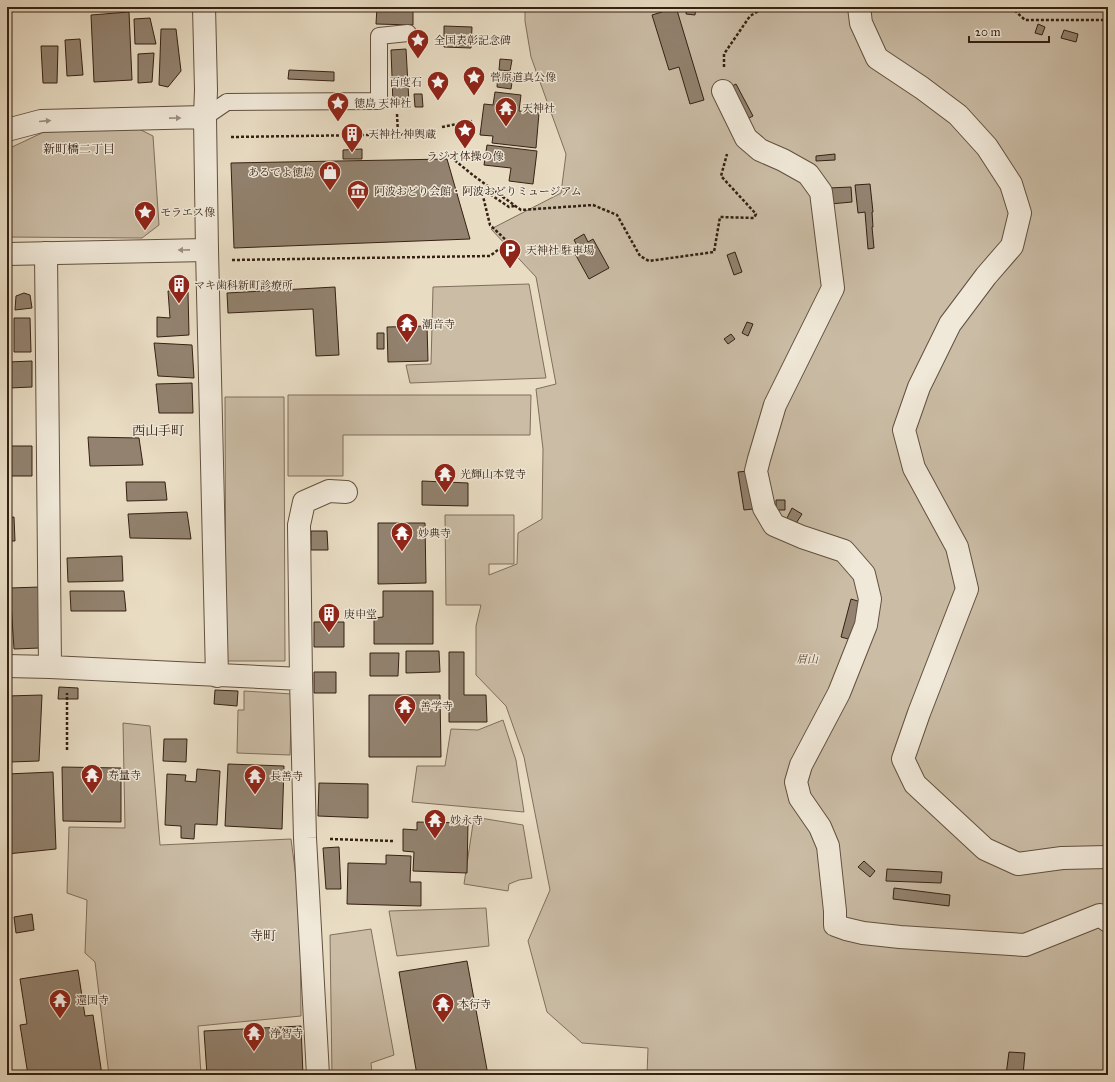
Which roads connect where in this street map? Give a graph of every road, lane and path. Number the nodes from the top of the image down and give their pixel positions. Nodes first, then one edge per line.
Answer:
1 (204, 7) edge
2 (765, 7) edge
3 (859, 7) edge
4 (1011, 7) edge
5 (1108, 20) edge
6 (408, 33) dead end
7 (723, 91) joint
8 (397, 113) dead end
9 (472, 121) dead end
10 (205, 127) junction
11 (442, 127) dead end
12 (7, 130) edge
13 (398, 134) junction
14 (436, 134) dead end
15 (728, 150) dead end
16 (447, 154) dead end
17 (516, 206) junction
18 (46, 253) junction
19 (7, 254) edge
20 (208, 255) junction
21 (346, 492) dead end
22 (7, 666) edge
23 (59, 668) junction
24 (217, 676) junction
25 (301, 679) junction
26 (66, 750) dead end
27 (304, 838) junction
28 (393, 841) dead end
29 (1108, 857) edge
30 (1108, 921) edge
31 (318, 1075) edge

1 - 10 street
2 - 7 path
3 - 29 street
4 - 5 path
6 - 10 lane
7 - 30 street
8 - 13 path
9 - 11 path
12 -> 10 street
10 - 13 path
10 - 20 street
13 - 14 path
15 - 17 path
16 - 17 path
17 - 20 path
18 - 19 street
20 -> 18 street
18 - 23 street
20 - 24 street
21 - 25 street
22 - 23 street
23 - 24 street
23 - 26 path
24 - 25 street
25 - 27 street
27 - 28 path
27 - 31 street

